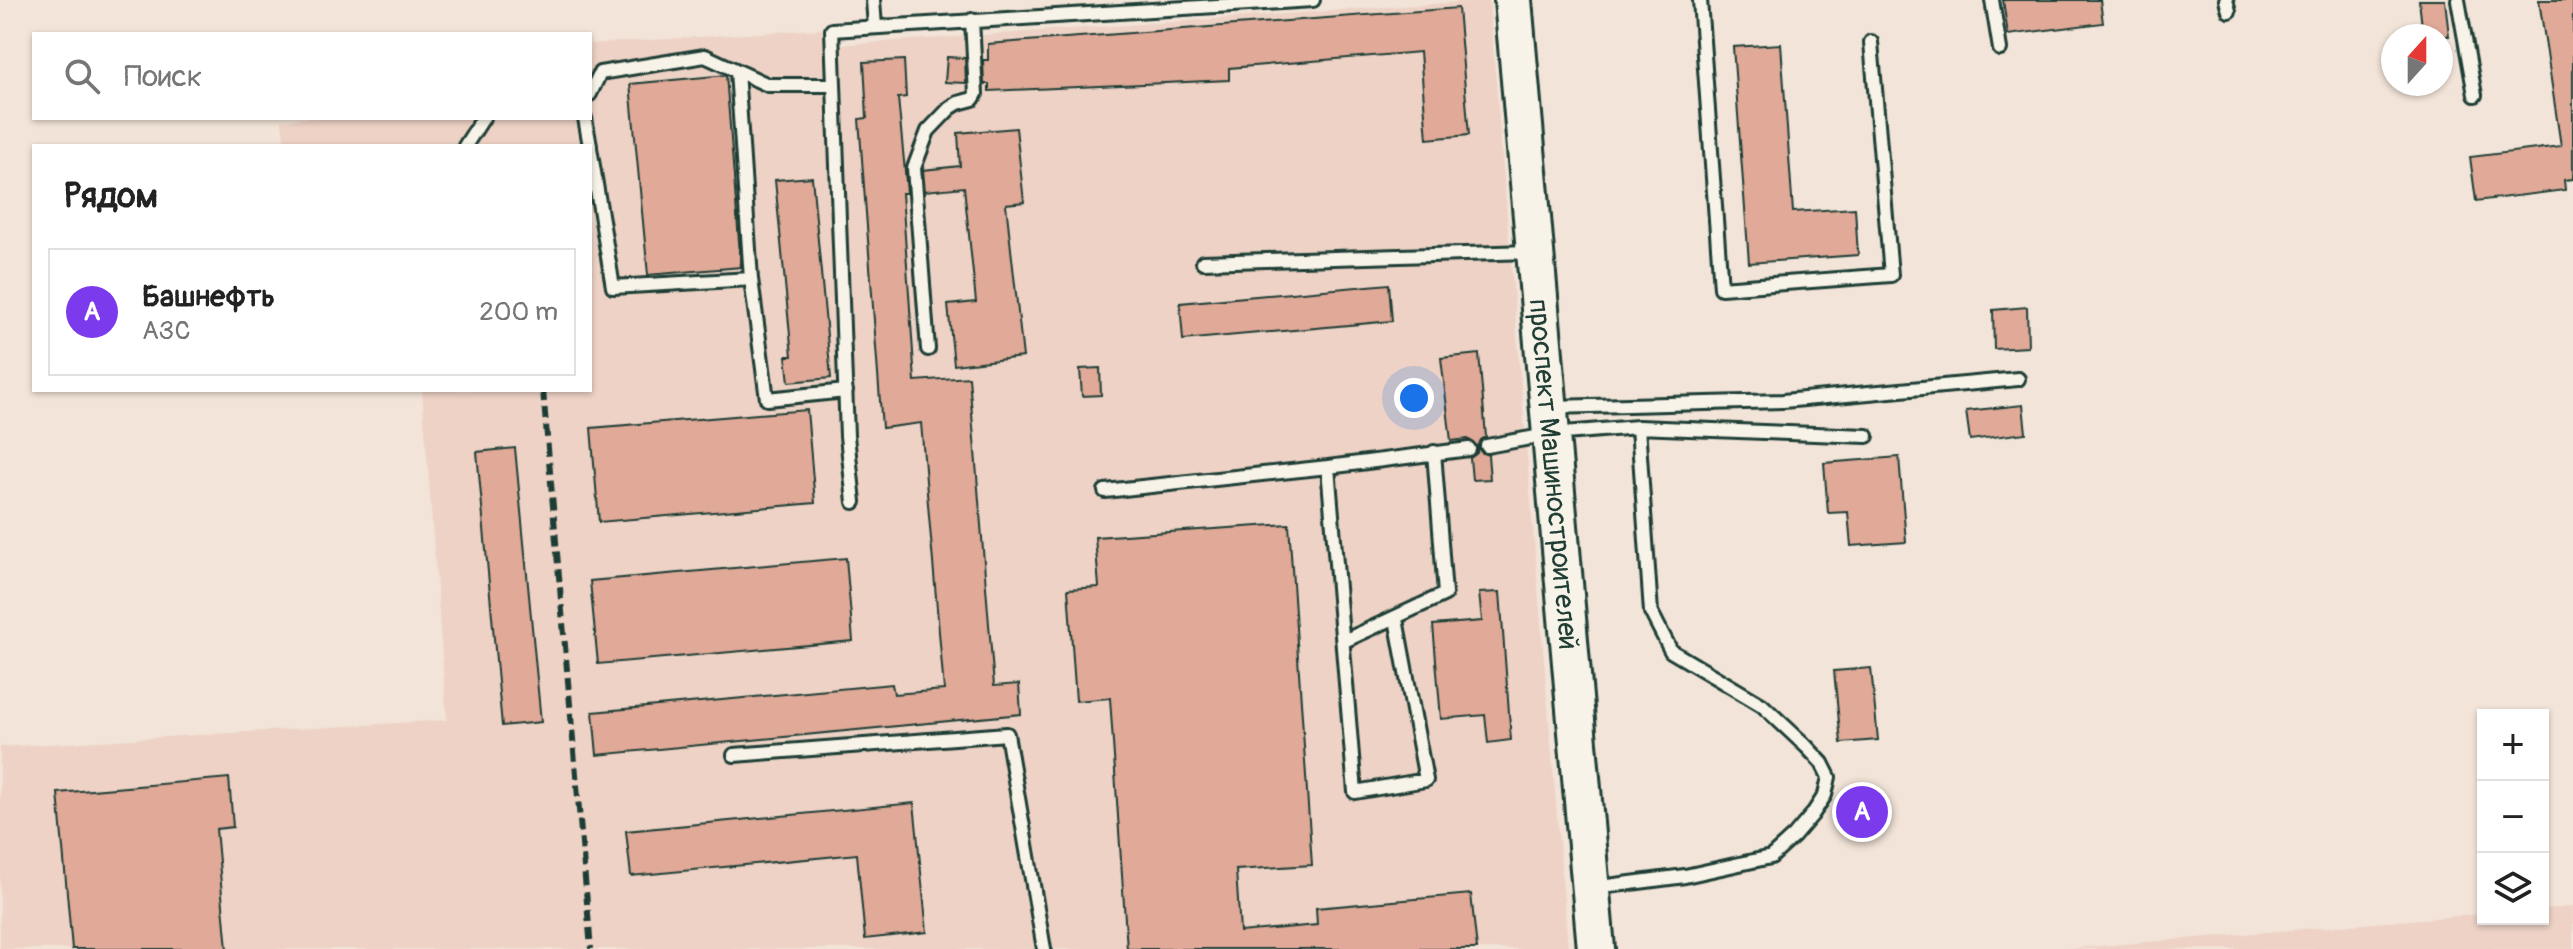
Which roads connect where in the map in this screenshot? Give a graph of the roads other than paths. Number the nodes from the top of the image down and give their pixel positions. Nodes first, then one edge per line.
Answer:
1 (873, 0) edge
2 (1313, 0) edge
3 (1513, 0) edge
4 (1700, 0) edge
5 (1992, 0) edge
6 (2458, 0) edge
7 (972, 20) junction
8 (875, 27) junction
9 (1871, 42) dead end
10 (2000, 49) dead end
11 (737, 71) junction
12 (834, 85) junction
13 (592, 90) edge
14 (2475, 95) dead end
15 (482, 120) edge
16 (585, 120) edge
17 (466, 144) edge
18 (589, 144) edge
19 (592, 159) edge
20 (1533, 252) junction
21 (1203, 262) dead end
22 (751, 279) junction
23 (928, 349) dead end
24 (2018, 379) dead end
25 (846, 391) junction
26 (1550, 420) junction
27 (1638, 427) junction
28 (1867, 436) dead end
29 (1487, 446) dead end
30 (1469, 449) dead end
31 (1434, 452) junction
32 (1328, 467) junction
33 (1105, 491) dead end
34 (854, 502) dead end
35 (1396, 619) junction
36 (1344, 641) junction
37 (734, 755) dead end
38 (1589, 889) junction
39 (1044, 949) edge
40 (1596, 949) edge

1 - 8 lane
2 - 7 lane
3 - 20 main road, проспект Машиностроителей
4 - 9 lane
5 - 10 lane
6 - 14 lane
7 - 8 lane
7 - 23 lane
8 - 12 lane
11 - 12 lane
11 - 13 lane
11 - 22 lane
12 - 25 lane
15 - 17 lane
16 - 18 lane
19 - 22 lane
20 - 21 lane
20 - 26 main road, проспект Машиностроителей
22 - 25 lane
24 - 26 lane
25 - 34 lane
26 - 27 lane
26 - 29 lane
26 - 38 main road, проспект Машиностроителей
27 - 28 lane
27 - 38 lane
30 - 31 lane
31 - 32 lane
31 - 35 lane
32 - 33 lane
32 - 36 lane
35 - 36 lane
35 - 36 lane
37 - 39 lane
38 - 40 main road, проспект Машиностроителей

